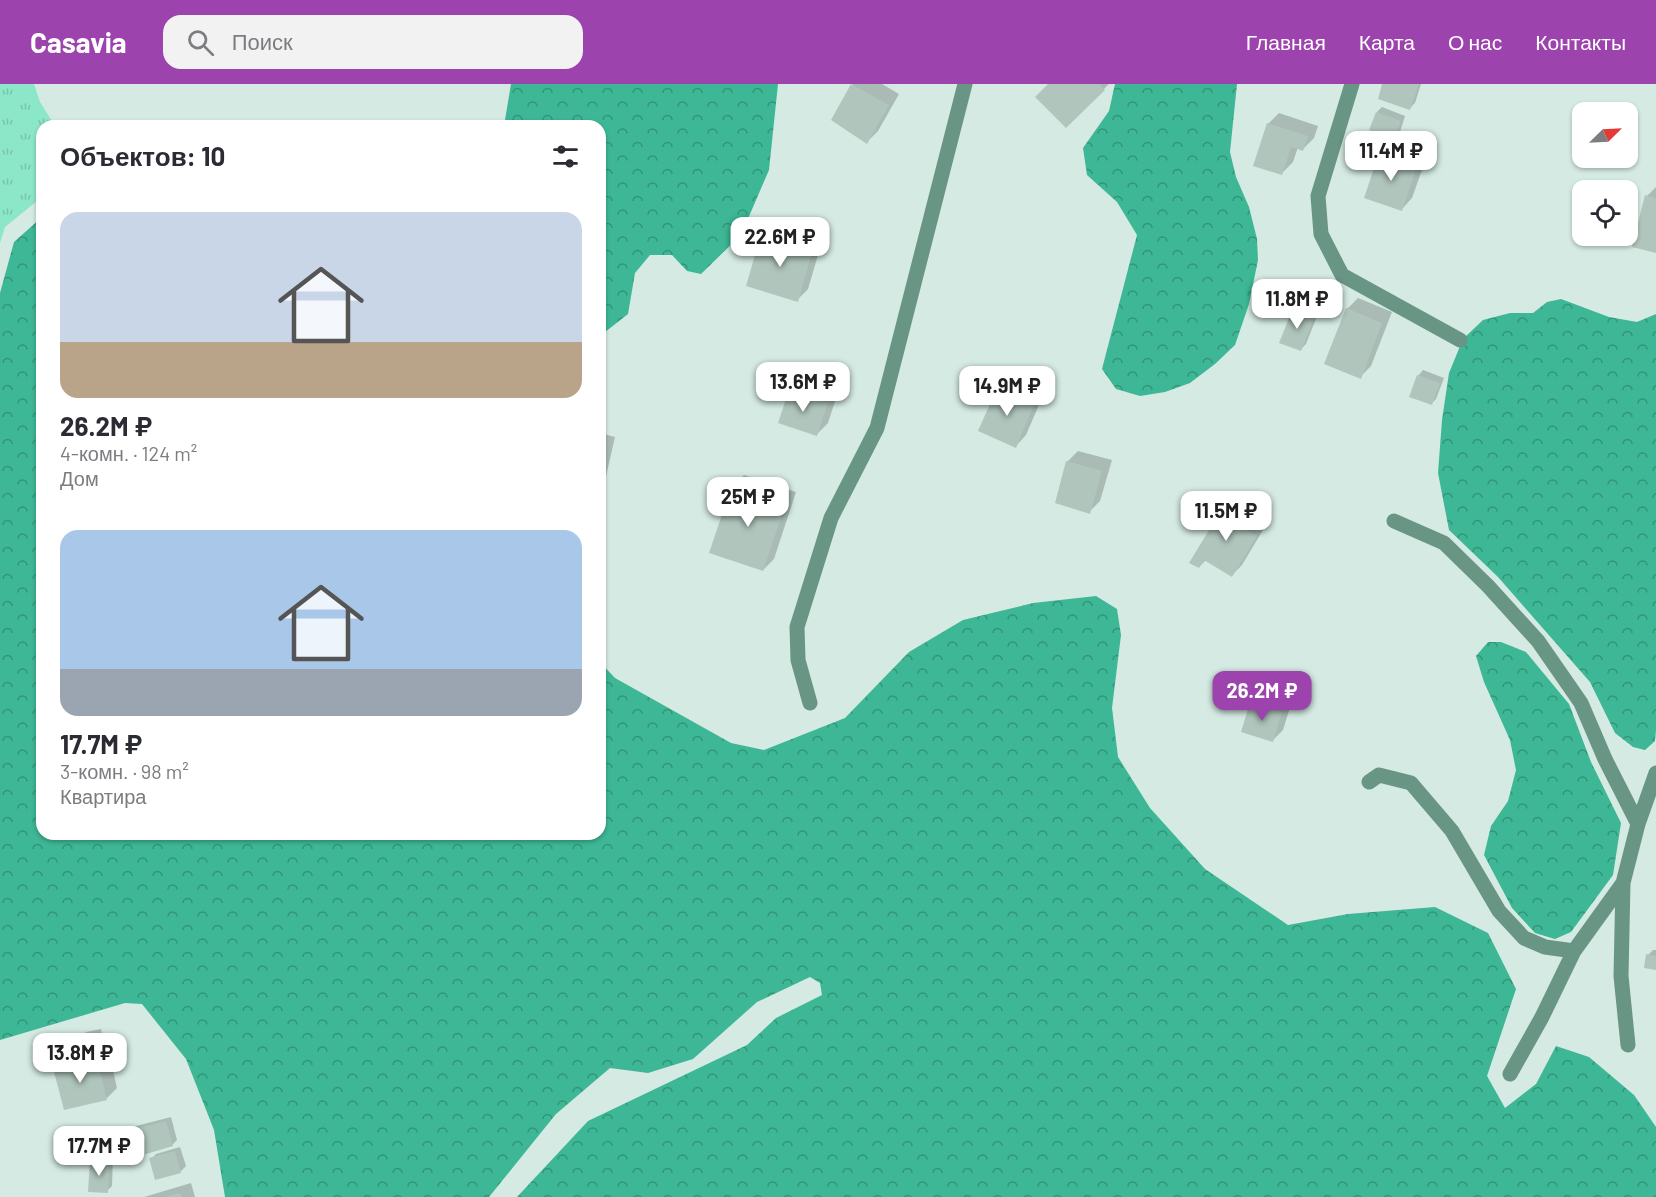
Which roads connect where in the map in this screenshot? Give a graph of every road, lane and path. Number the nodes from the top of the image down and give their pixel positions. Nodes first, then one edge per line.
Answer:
1 (965, 84) edge
2 (1352, 84) edge
3 (1460, 340) dead end
4 (1394, 521) dead end
5 (810, 704) dead end
6 (1656, 773) edge
7 (1369, 782) dead end
8 (1638, 824) junction
9 (1623, 883) junction
10 (1574, 951) junction
11 (1628, 1045) dead end
12 (1509, 1074) dead end

1 - 5 lane
2 - 3 lane
4 - 8 lane
6 - 8 lane
7 - 10 lane
8 - 9 lane
9 - 10 lane
9 - 11 lane
10 - 12 lane

